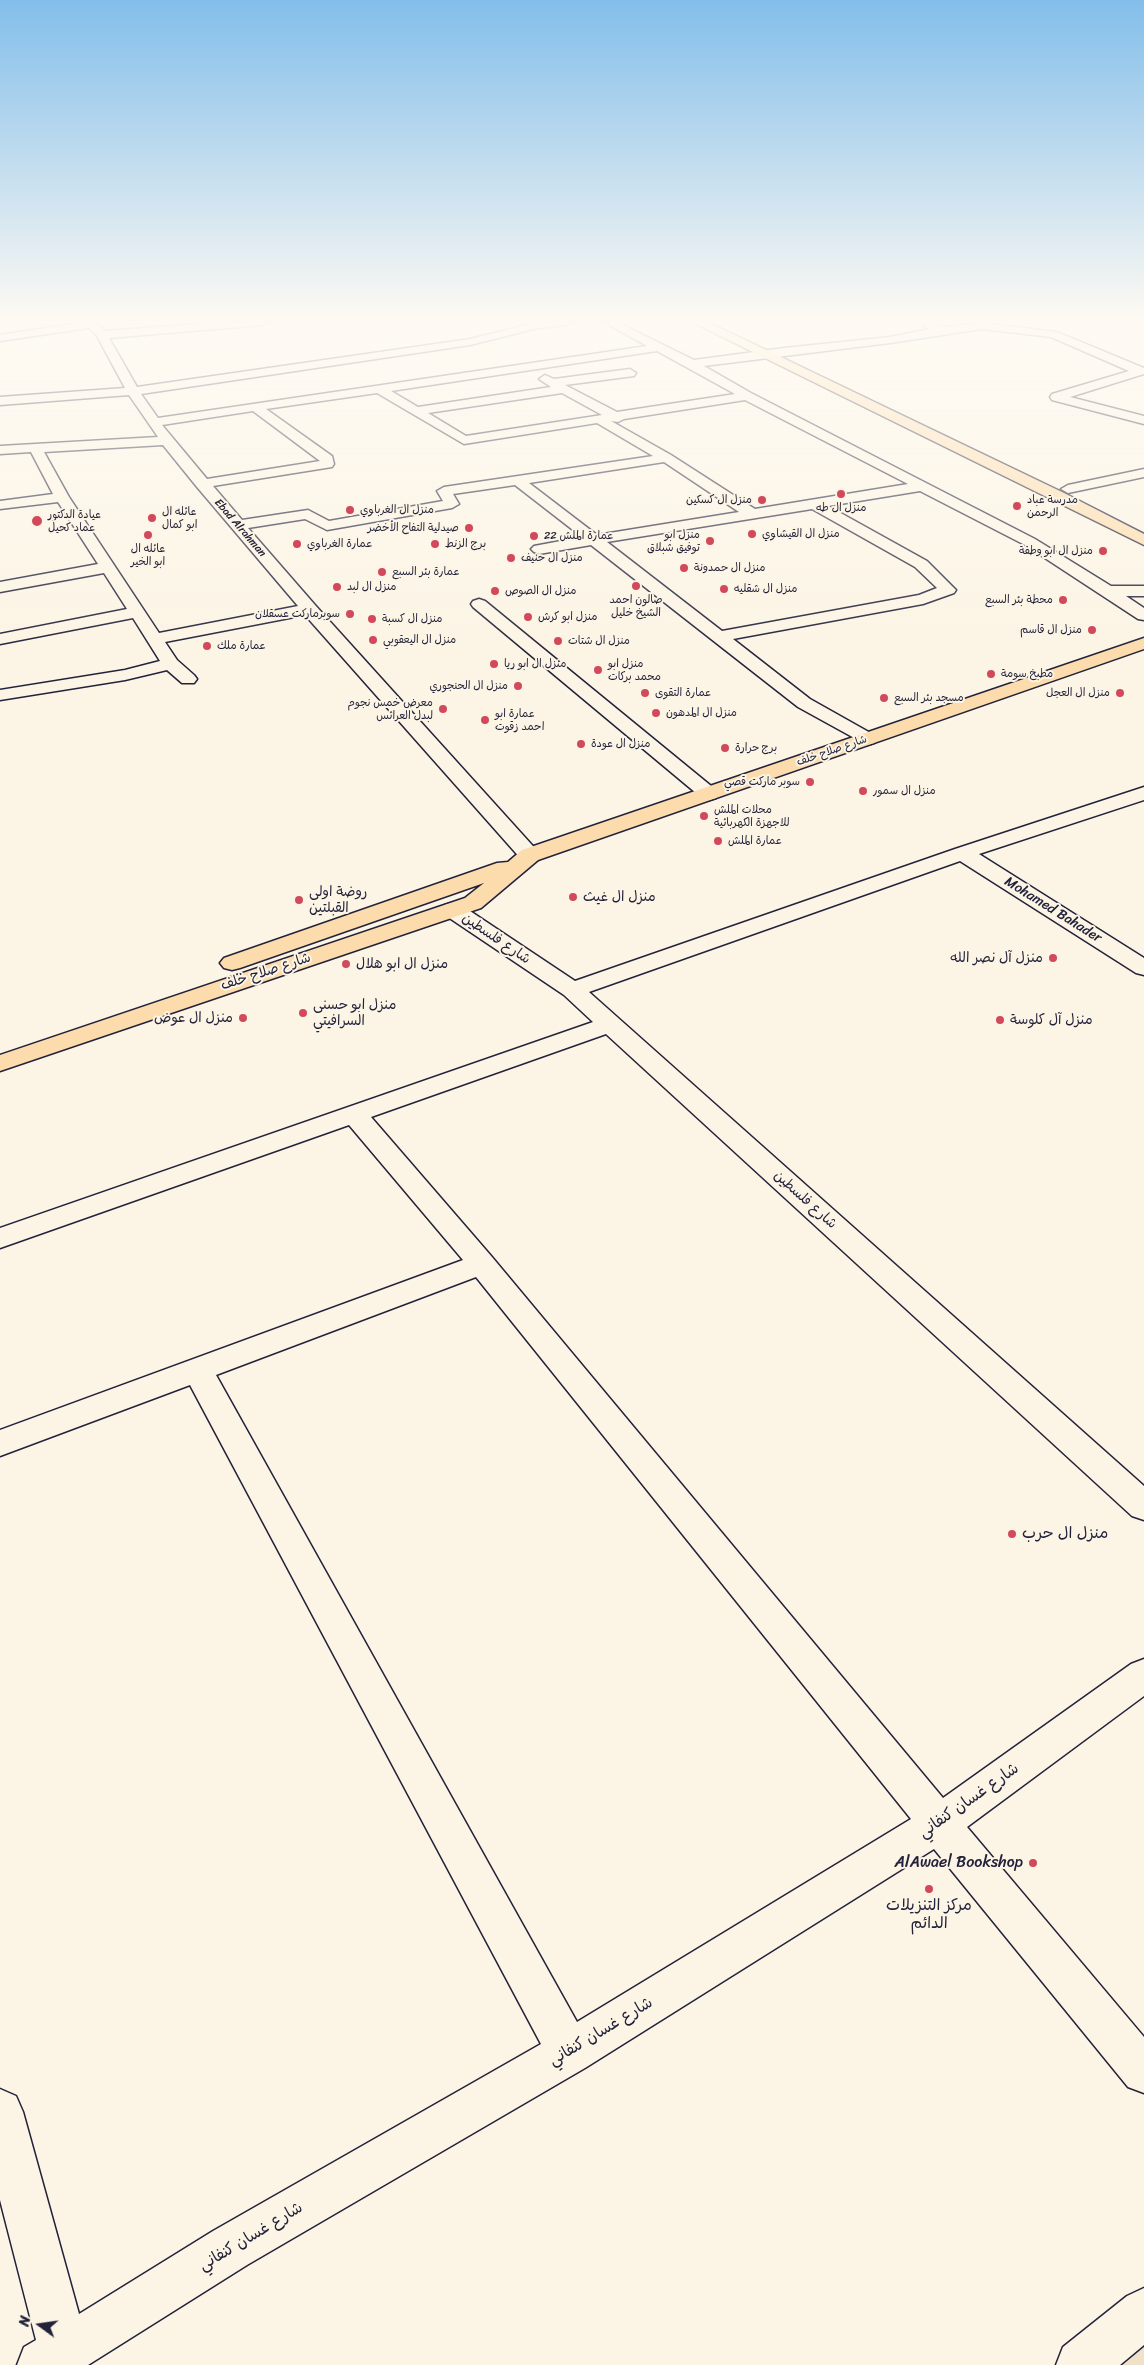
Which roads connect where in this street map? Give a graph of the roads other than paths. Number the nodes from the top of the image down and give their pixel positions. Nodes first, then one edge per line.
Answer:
1 (161, 432) edge
2 (290, 432) edge
3 (451, 432) edge
4 (517, 432) edge
5 (623, 432) edge
6 (819, 432) edge
7 (928, 432) edge
8 (951, 432) edge
9 (167, 441) junction
10 (35, 448) junction
11 (0, 450) edge
12 (666, 458) junction
13 (1144, 473) edge
14 (516, 479) junction
15 (202, 484) junction
16 (924, 486) junction
17 (1068, 489) junction
18 (62, 496) junction
19 (814, 504) junction
20 (0, 505) edge
21 (752, 514) junction
22 (237, 525) junction
23 (1144, 529) edge
24 (593, 540) junction
25 (1144, 540) edge
26 (539, 549) dead end
27 (109, 567) junction
28 (0, 587) edge
29 (1108, 591) junction
30 (1144, 591) edge
31 (479, 604) dead end
32 (309, 609) junction
33 (139, 612) junction
34 (1144, 615) edge
35 (718, 637) junction
36 (0, 639) edge
37 (155, 639) junction
38 (1144, 643) edge
39 (171, 664) junction
40 (188, 679) dead end
41 (0, 695) edge
42 (867, 739) junction
43 (1144, 793) edge
44 (709, 794) junction
45 (962, 853) junction
46 (525, 859) junction
47 (453, 910) junction
48 (1144, 944) edge
49 (1121, 953) junction
50 (1144, 968) edge
51 (572, 990) junction
52 (608, 1025) junction
53 (0, 1044) edge
54 (0, 1063) edge
55 (354, 1114) junction
56 (0, 1238) edge
57 (482, 1264) junction
58 (197, 1369) junction
59 (0, 1443) edge
60 (1144, 1506) edge
61 (1144, 1675) edge
62 (939, 1824) junction
63 (569, 2052) junction
64 (1144, 2070) edge
65 (0, 2112) edge
66 (1144, 2312) edge
67 (53, 2358) edge
68 (1081, 2365) edge

1 - 9 street, Ebad Alrahman
2 - 15 street
3 - 4 street
5 - 12 street
6 - 16 street
7 - 25 main road
8 - 17 main road
9 - 10 street
9 - 15 street, Ebad Alrahman
10 - 11 street
10 - 18 street
12 - 14 street
12 - 21 street
13 - 17 street
14 - 22 street
14 - 24 street
15 - 22 street, Ebad Alrahman
16 - 19 street
16 - 29 street
17 - 23 main road
18 - 20 street
18 - 27 street
19 - 21 street
19 - 35 street
21 - 24 street
22 - 32 street, Ebad Alrahman
24 - 26 street
24 - 35 street
27 - 28 street
27 - 33 street
29 - 30 street
29 - 34 street
31 - 44 street
32 - 37 street
32 - 46 street, Ebad Alrahman
33 - 36 street
33 - 37 street
35 - 42 street
37 - 39 street
38 - 42 main road, شارع صلاح خلف
39 - 40 street
39 - 41 street
42 - 44 main road, شارع صلاح خلف
43 - 45 street
44 - 46 main road, شارع صلاح خلف
45 - 49 street, Mohamed Bahader
45 - 51 street
46 - 47 main road, شارع صلاح خلف
46 - 53 main road, شارع صلاح خلف
47 - 51 street, شارع فلسطين
47 - 54 main road, شارع صلاح خلف
48 - 49 street
49 - 50 street, Mohamed Bahader
51 - 52 street, شارع فلسطين
52 - 55 street
52 - 60 street, شارع فلسطين
55 - 56 street
55 - 57 street
57 - 58 street
57 - 62 street
58 - 59 street
58 - 63 street
61 - 62 street, شارع غسان كنفاني
62 - 63 street, شارع غسان كنفاني
62 - 64 street
63 - 67 street, شارع غسان كنفاني
65 - 67 street
66 - 68 street

